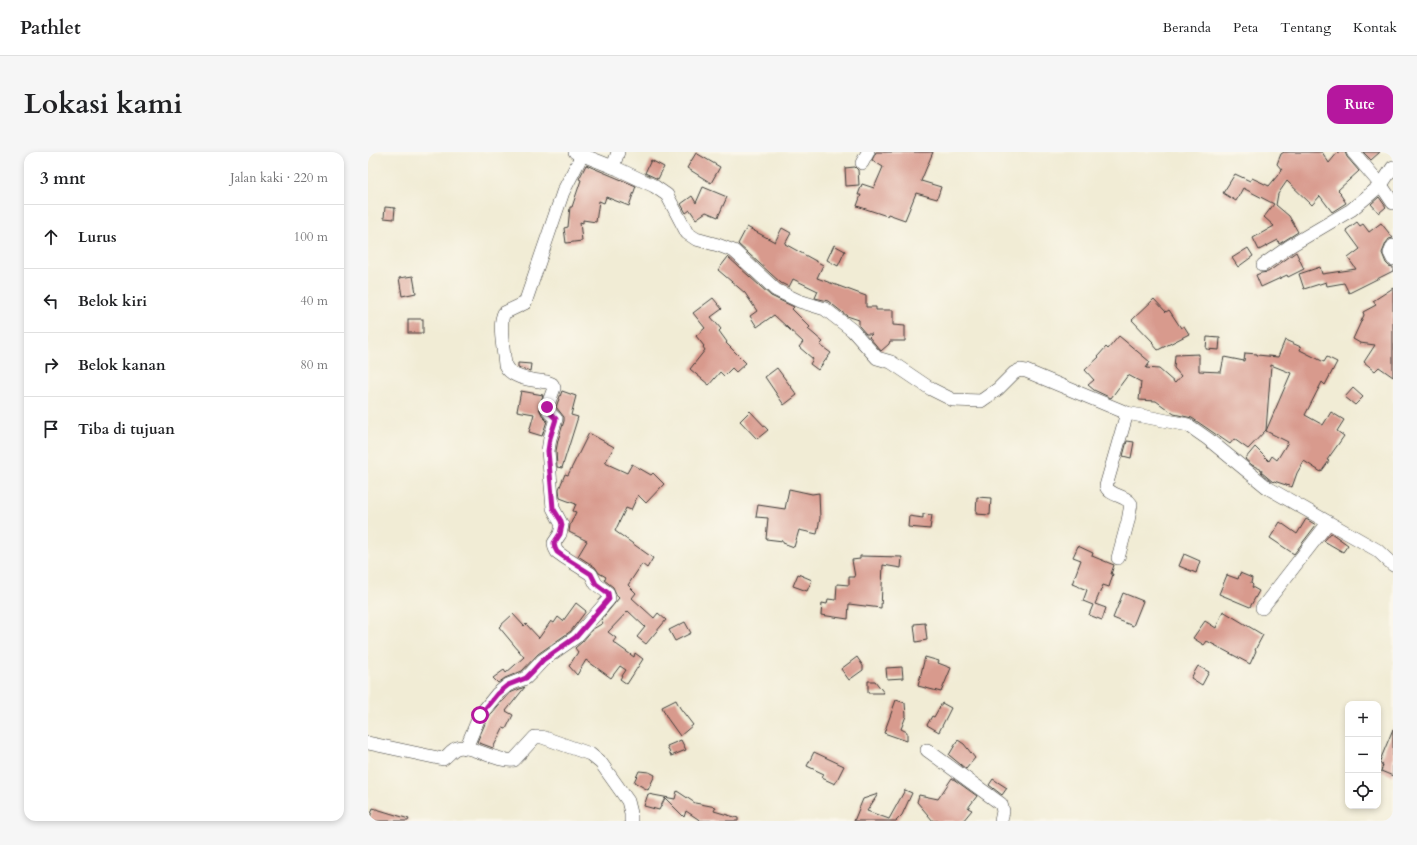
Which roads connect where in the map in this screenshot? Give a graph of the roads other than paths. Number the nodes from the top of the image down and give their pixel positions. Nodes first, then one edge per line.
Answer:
1 (618, 152) edge
2 (1353, 152) edge
3 (579, 153) edge
4 (613, 167) junction
5 (1393, 167) edge
6 (1381, 185) junction
7 (1393, 203) edge
8 (1393, 246) edge
9 (1393, 259) edge
10 (1263, 265) dead end
11 (1127, 413) junction
12 (1328, 523) junction
13 (1118, 558) dead end
14 (1393, 565) edge
15 (1262, 608) dead end
16 (368, 743) edge
17 (466, 748) junction
18 (927, 750) dead end
19 (631, 821) edge
20 (1001, 821) edge

1 - 4 street
2 - 6 street
3 - 4 street
3 - 17 street
4 - 11 street
5 - 6 street
6 - 7 street
6 - 10 street
8 - 9 street
11 - 12 street
11 - 13 street
12 - 14 street
12 - 15 street
16 - 17 street
17 - 19 street
18 - 20 street

